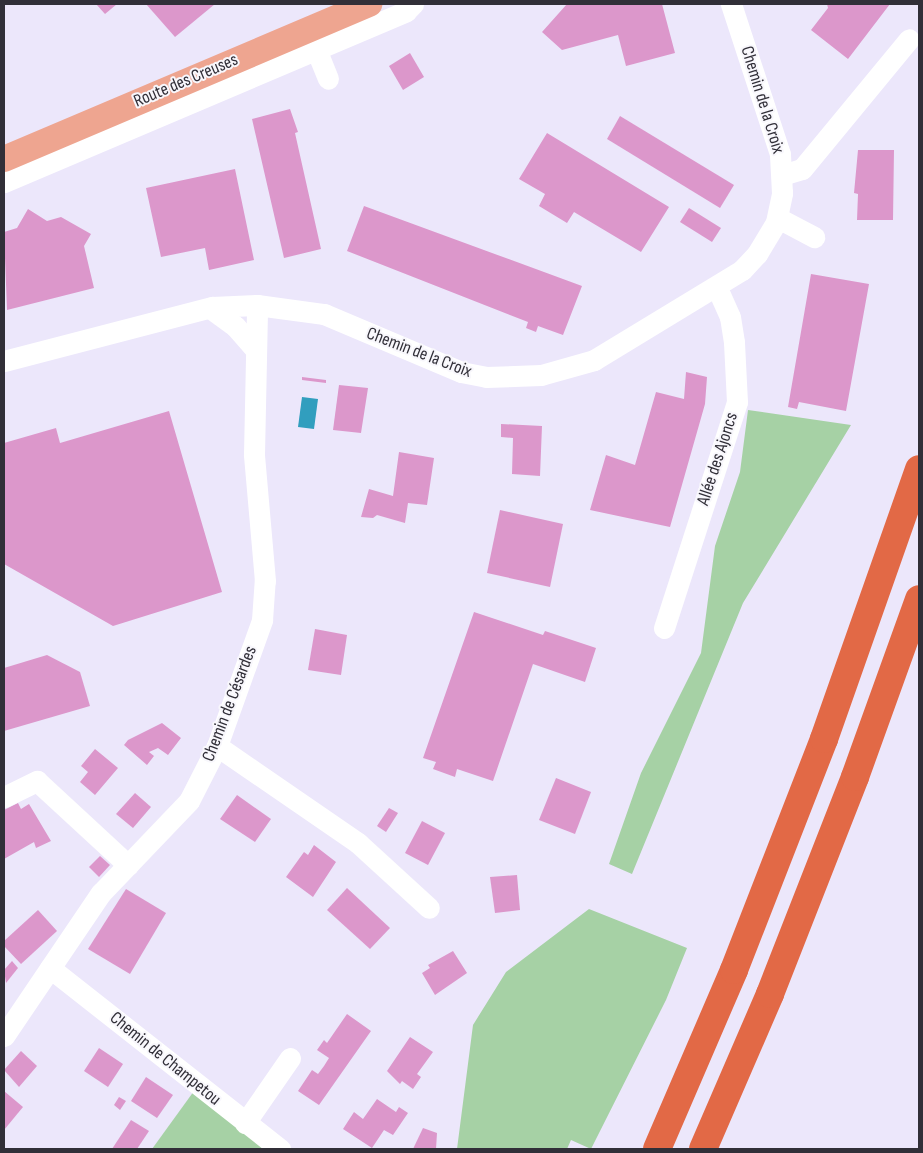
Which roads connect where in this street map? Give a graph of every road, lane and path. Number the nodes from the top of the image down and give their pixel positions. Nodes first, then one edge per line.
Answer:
1 (369, 4) edge
2 (413, 4) edge
3 (731, 4) edge
4 (334, 11) edge
5 (909, 39) dead end
6 (316, 49) junction
7 (328, 79) dead end
8 (4, 158) edge
9 (782, 175) junction
10 (4, 182) edge
11 (778, 218) junction
12 (814, 237) dead end
13 (717, 288) junction
14 (257, 305) junction
15 (210, 308) junction
16 (255, 349) junction
17 (4, 361) edge
18 (919, 469) edge
19 (919, 599) edge
20 (664, 628) dead end
21 (217, 746) junction
22 (4, 797) edge
23 (128, 865) junction
24 (429, 908) dead end
25 (50, 968) junction
26 (4, 1036) edge
27 (290, 1058) dead end
28 (245, 1123) junction
29 (280, 1149) edge
30 (657, 1149) edge
31 (703, 1149) edge

1 - 4 main road, Route des Creuses
2 - 6 street
3 - 9 street, Chemin de la Croix
4 - 8 main road, Route des Creuses
5 - 9 street
6 - 7 street
6 - 10 street
9 - 11 street, Chemin de la Croix
11 - 12 street
11 - 13 street, Chemin de la Croix
13 - 14 street, Chemin de la Croix
13 - 20 street, Allée des Ajoncs
14 - 15 street, Chemin de la Croix
14 - 16 street, Chemin de Césardes
15 - 16 street
15 - 17 street, Chemin de la Croix
16 - 21 street, Chemin de Césardes
18 - 30 highway
19 - 31 highway
21 - 23 street, Chemin de Césardes
21 - 24 street
22 - 23 street
23 - 25 street, Chemin de Césardes
25 - 26 street, Chemin de Césardes
25 - 28 street, Chemin de Champetou
27 - 28 street
28 - 29 street, Chemin de Champetou

